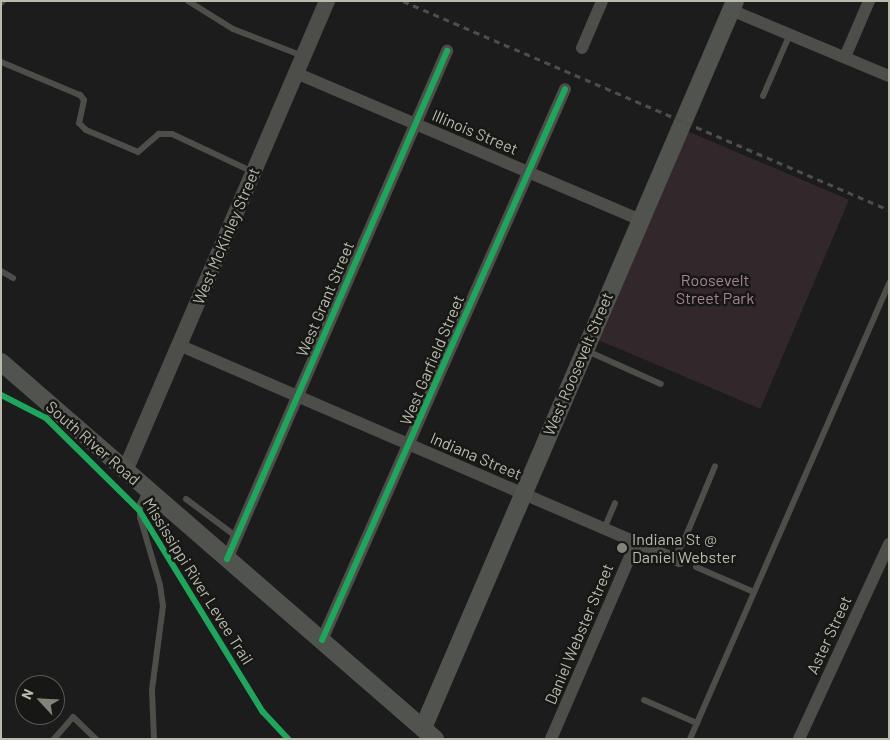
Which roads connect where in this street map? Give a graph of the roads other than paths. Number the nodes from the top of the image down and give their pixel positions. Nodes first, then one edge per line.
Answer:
1 (188, 1) edge
2 (327, 1) edge
3 (602, 1) edge
4 (869, 1) edge
5 (733, 5) edge
6 (790, 34) junction
7 (582, 48) dead end
8 (447, 51) dead end
9 (304, 56) junction
10 (845, 57) junction
11 (1, 62) edge
12 (296, 73) junction
13 (889, 76) edge
14 (565, 89) dead end
15 (763, 96) dead end
16 (415, 124) junction
17 (253, 172) junction
18 (528, 173) junction
19 (640, 220) junction
20 (1, 272) edge
21 (14, 278) dead end
22 (889, 283) edge
23 (179, 345) junction
24 (584, 350) junction
25 (1, 362) edge
26 (661, 384) dead end
27 (298, 398) junction
28 (410, 445) junction
29 (715, 466) dead end
30 (125, 471) junction
31 (147, 490) junction
32 (523, 494) junction
33 (186, 499) dead end
34 (615, 503) dead end
35 (604, 529) junction
36 (237, 537) junction
37 (636, 543) junction
38 (889, 544) edge
39 (227, 559) junction
40 (676, 560) joint
41 (696, 567) dead end
42 (754, 592) junction
43 (322, 640) junction
44 (644, 700) dead end
45 (697, 723) junction
46 (429, 733) edge
47 (54, 739) edge
48 (96, 739) edge
49 (154, 739) edge
50 (551, 739) edge
51 (690, 739) edge
52 (799, 739) edge

1 - 9 lane
2 - 9 street, West McKinley Street
3 - 7 street
4 - 10 street
5 - 6 street
5 - 19 main road, West Roosevelt Street
6 - 10 street
6 - 15 lane
8 - 16 street, West Grant Street
9 - 12 street, West McKinley Street
10 - 13 street
11 - 17 lane
12 - 16 street, Illinois Street
12 - 17 street, West McKinley Street
14 - 18 street, West Garfield Street
16 - 18 street, Illinois Street
16 - 27 street, West Grant Street
17 - 23 street, West McKinley Street
18 - 19 street, Illinois Street
18 - 28 street, West Garfield Street
19 - 24 main road, West Roosevelt Street
20 - 21 lane
22 - 42 lane
23 - 27 street, Indiana Street
23 - 30 street, West McKinley Street
24 - 26 lane
24 - 32 main road, West Roosevelt Street
25 - 30 main road, South River Road
27 - 28 street, Indiana Street
27 - 36 street, West Grant Street
28 - 32 street, Indiana Street
28 - 43 street, West Garfield Street
29 - 40 lane
30 - 31 main road, South River Road
31 - 39 main road, South River Road
31 - 49 lane
32 - 35 street, Indiana Street
32 - 46 main road, West Roosevelt Street
33 - 36 lane
34 - 35 lane
35 - 37 street, Indiana Street
36 - 39 street, West Grant Street
37 - 40 street, Indiana Street
37 - 50 street, Daniel Webster Street
38 - 52 street, Aster Street
39 - 43 main road, South River Road
41 - 42 lane
42 - 45 lane
43 - 46 main road, South River Road
44 - 45 lane
45 - 51 lane
47 - 48 lane

